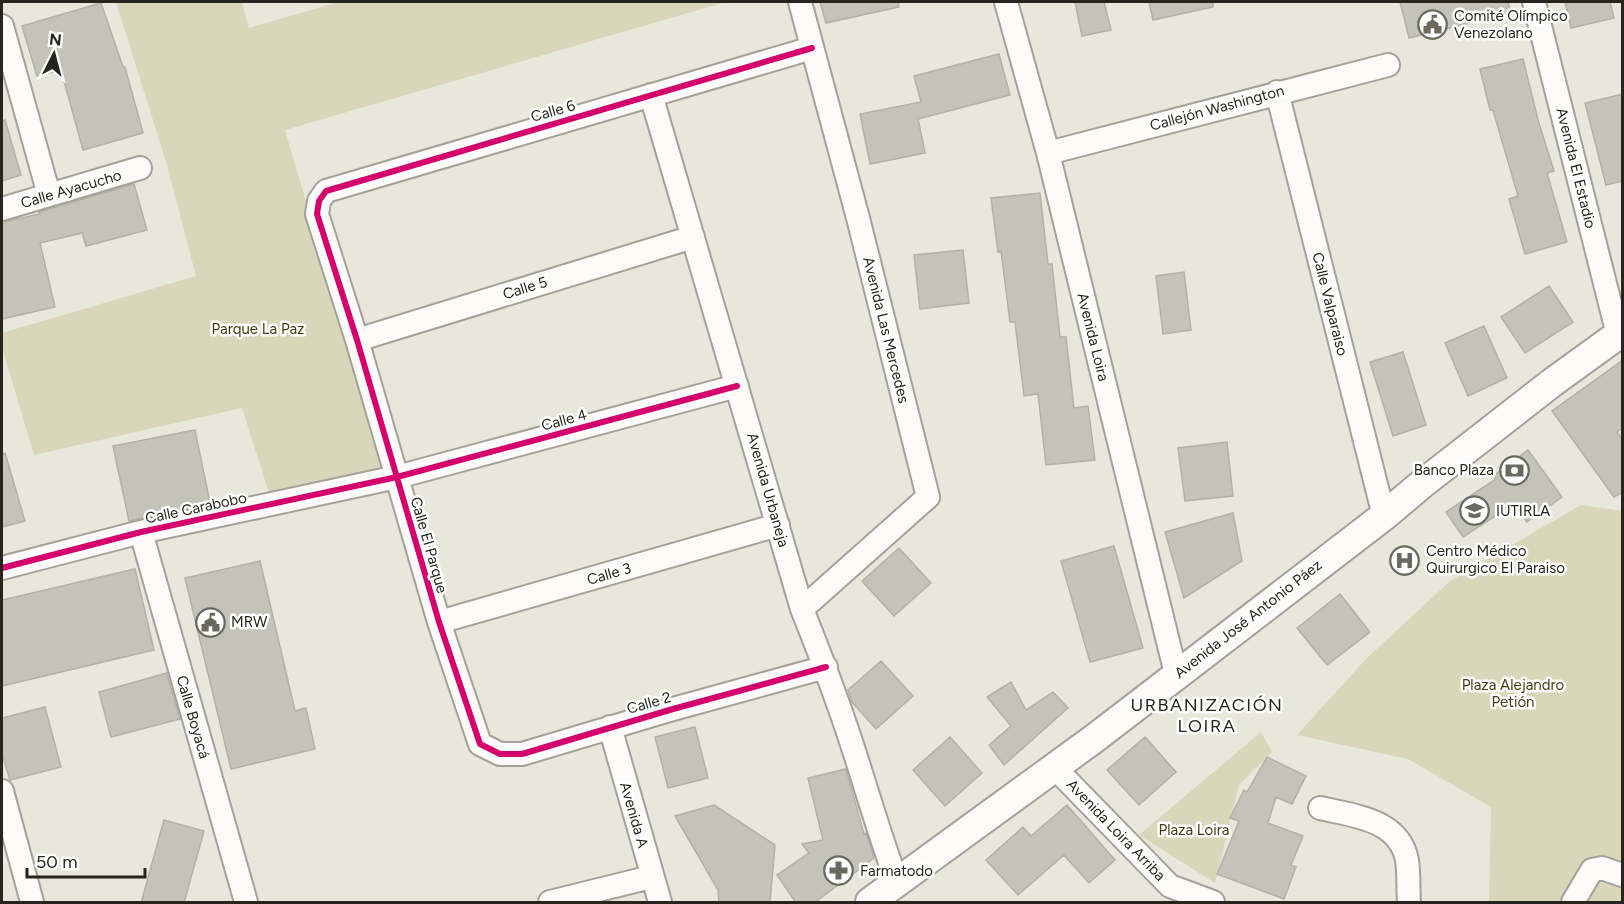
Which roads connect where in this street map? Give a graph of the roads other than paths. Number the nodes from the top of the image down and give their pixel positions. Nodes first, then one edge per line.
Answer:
1 (800, 2) edge
2 (1006, 2) edge
3 (1534, 2) edge
4 (2, 26) edge
5 (812, 48) junction
6 (1388, 65) dead end
7 (1277, 92) junction
8 (651, 94) junction
9 (1048, 153) junction
10 (140, 168) dead end
11 (49, 195) junction
12 (2, 209) edge
13 (318, 214) joint
14 (693, 237) junction
15 (1620, 334) edge
16 (357, 340) junction
17 (737, 386) junction
18 (397, 477) junction
19 (1384, 516) junction
20 (778, 525) junction
21 (141, 532) junction
22 (2, 567) edge
23 (802, 609) junction
24 (439, 622) junction
25 (826, 667) junction
26 (1176, 674) junction
27 (610, 727) junction
28 (480, 744) joint
29 (1055, 768) junction
30 (2, 791) edge
31 (1320, 808) dead end
32 (1623, 875) edge
33 (651, 877) junction
34 (897, 882) junction
35 (1167, 894) edge
36 (32, 903) edge
37 (246, 903) edge
38 (550, 903) edge
39 (660, 903) edge
40 (870, 903) edge
41 (1213, 903) edge
42 (1409, 903) edge
43 (1573, 903) edge

1 - 5 street, Avenida Las Mercedes
2 - 9 street, Avenida Loira
3 - 15 street, Avenida El Estadio
4 - 11 street
5 - 8 street, Calle 6
5 - 23 street, Avenida Las Mercedes
6 - 7 street, Callejón Washington
7 - 9 street, Callejón Washington
7 - 19 street, Calle Valparaiso
8 - 13 street, Calle 6
8 - 14 street, Avenida Urbaneja
9 - 26 street, Avenida Loira
10 - 11 street, Calle Ayacucho
11 - 12 street, Calle Ayacucho
13 - 16 street, Calle El Parque
14 - 16 street, Calle 5
14 - 17 street, Avenida Urbaneja
15 - 19 main road, Avenida José Antonio Páez
16 - 18 street, Calle El Parque
17 - 18 street, Calle 4
17 - 20 street, Avenida Urbaneja
18 - 21 street, Calle Carabobo
18 - 24 street, Calle El Parque
19 - 26 main road, Avenida José Antonio Páez
20 - 23 street, Avenida Urbaneja
20 - 24 street, Calle 3
21 - 22 street, Calle Carabobo
21 - 37 street, Calle Boyacá
23 - 25 street, Avenida Urbaneja
24 - 28 street, Calle El Parque
25 - 27 street, Calle 2
25 - 34 street, Avenida Urbaneja
26 - 29 main road, Avenida José Antonio Páez
27 - 28 street, Calle 2
27 - 33 street, Avenida A
29 - 34 main road, Avenida José Antonio Páez
29 - 35 street, Avenida Loira Arriba
30 - 36 street
31 - 42 street
32 - 43 street
33 - 38 street
33 - 39 street, Avenida A
34 - 40 main road, Avenida José Antonio Páez
35 - 41 street, Avenida Loira Arriba

